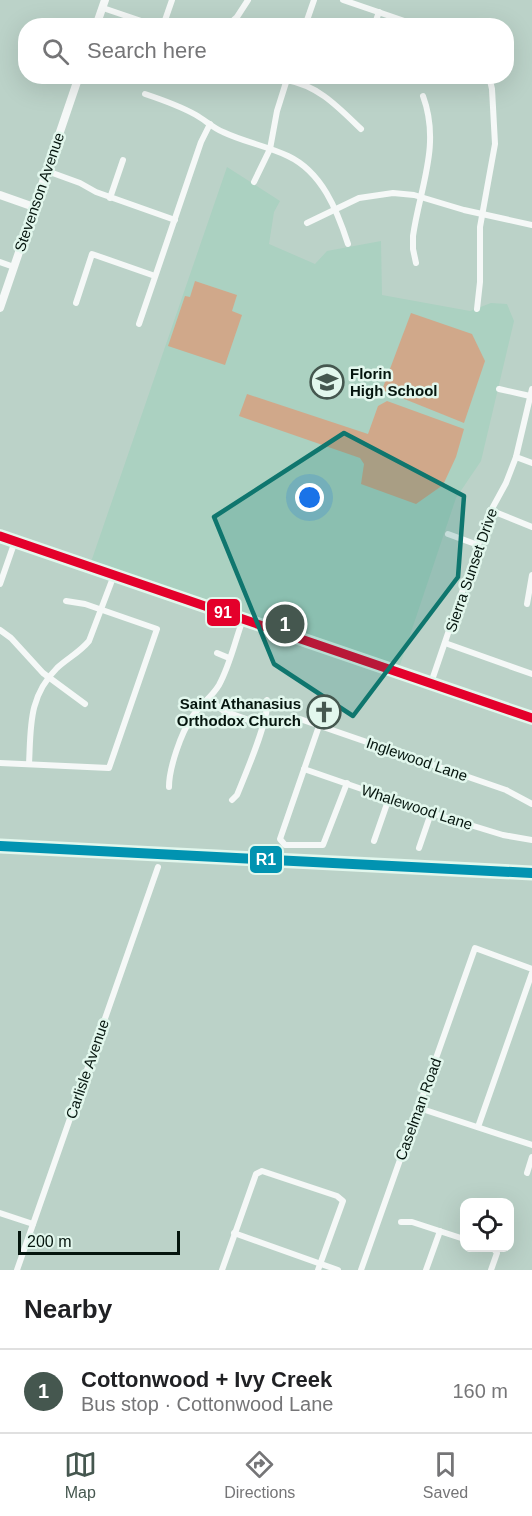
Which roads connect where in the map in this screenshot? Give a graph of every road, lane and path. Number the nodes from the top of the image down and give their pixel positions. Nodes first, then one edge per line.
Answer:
1 (172, 0) edge
2 (248, 0) edge
3 (314, 0) edge
4 (343, 0) edge
5 (104, 4) edge
6 (379, 12) junction
7 (137, 18) edge
8 (166, 18) edge
9 (236, 18) edge
10 (308, 18) edge
11 (377, 18) edge
12 (396, 18) edge
13 (76, 84) edge
14 (285, 84) edge
15 (302, 84) edge
16 (491, 84) edge
17 (145, 94) dead end
18 (423, 96) dead end
19 (210, 124) junction
20 (361, 129) dead end
21 (270, 149) junction
22 (123, 160) dead end
23 (47, 171) junction
24 (254, 183) dead end
25 (0, 195) edge
26 (421, 196) junction
27 (110, 198) junction
28 (34, 207) junction
29 (335, 209) junction
30 (483, 214) junction
31 (174, 220) junction
32 (307, 224) dead end
33 (532, 225) edge
34 (348, 244) dead end
35 (0, 262) edge
36 (416, 263) dead end
37 (14, 267) junction
38 (155, 276) junction
39 (76, 303) dead end
40 (0, 308) edge
41 (477, 309) dead end
42 (139, 324) dead end
43 (499, 389) dead end
44 (531, 393) edge
45 (516, 458) junction
46 (532, 463) edge
47 (490, 510) junction
48 (532, 527) edge
49 (448, 534) dead end
50 (0, 536) edge
51 (15, 541) junction
52 (478, 545) junction
53 (114, 575) junction
54 (532, 575) edge
55 (0, 584) edge
56 (66, 601) dead end
57 (527, 604) dead end
58 (101, 610) junction
59 (243, 619) junction
60 (0, 630) edge
61 (445, 643) junction
62 (217, 653) dead end
63 (229, 658) junction
64 (532, 674) edge
65 (49, 678) junction
66 (431, 683) junction
67 (208, 699) junction
68 (267, 700) dead end
69 (85, 704) dead end
70 (300, 718) dead end
71 (532, 718) edge
72 (262, 725) junction
73 (319, 726) junction
74 (0, 763) edge
75 (29, 764) junction
76 (304, 769) junction
77 (347, 783) junction
78 (169, 787) dead end
79 (389, 798) junction
80 (232, 800) dead end
81 (532, 804) edge
82 (431, 813) junction
83 (532, 840) edge
84 (374, 842) dead end
85 (419, 848) dead end
86 (158, 867) dead end
87 (532, 971) edge
88 (419, 1108) junction
89 (478, 1127) junction
90 (532, 1145) edge
91 (532, 1157) edge
92 (527, 1173) dead end
93 (0, 1213) edge
94 (401, 1222) dead end
95 (33, 1224) junction
96 (440, 1231) junction
97 (234, 1233) junction
98 (460, 1237) edge
99 (496, 1252) edge
100 (321, 1263) junction
101 (17, 1270) edge
102 (222, 1270) edge
103 (318, 1270) edge
104 (338, 1270) edge
105 (361, 1270) edge
106 (426, 1270) edge
107 (491, 1270) edge

1 - 8 street
2 - 9 street
3 - 10 street
4 - 6 street
5 - 7 street
6 - 11 street
6 - 12 street
13 - 23 street, Stevenson Avenue
14 - 21 street
15 - 20 street
16 - 30 street
17 - 19 street
18 - 26 street
19 - 21 street
19 - 31 street
21 - 24 street
21 - 29 street
22 - 27 street
23 - 27 street
23 - 28 street, Stevenson Avenue
25 - 28 street
26 - 29 street
26 - 30 street
26 - 36 street
27 - 31 street
28 - 37 street, Stevenson Avenue
29 - 32 street
29 - 34 street
30 - 33 street
30 - 41 street
31 - 38 street
35 - 37 street
37 - 40 street, Stevenson Avenue
38 - 39 street
38 - 42 street
43 - 44 street
44 - 45 street, Sierra Sunset Drive
45 - 46 street
45 - 47 street, Sierra Sunset Drive
47 - 48 street
47 - 52 street, Sierra Sunset Drive
49 - 52 street
50 - 51 street
51 - 53 street
51 - 55 street
52 - 61 street, Sierra Sunset Drive
53 - 58 street
53 - 59 street
54 - 57 street
56 - 58 street
58 - 65 street
58 - 75 street
59 - 63 street
59 - 66 street
60 - 65 street
61 - 64 street
61 - 66 street, Sierra Sunset Drive
62 - 63 street
63 - 67 street
65 - 69 street
65 - 75 street
66 - 71 street
67 - 72 street
67 - 78 street
68 - 72 street
70 - 73 street, Inglewood Lane
72 - 80 street
73 - 76 street
73 - 81 street, Inglewood Lane
74 - 75 street
76 - 77 street, Whalewood Lane
76 - 77 street
77 - 79 street, Whalewood Lane
79 - 82 street, Whalewood Lane
79 - 84 street
82 - 83 street, Whalewood Lane
82 - 85 street
86 - 95 street, Carlisle Avenue
87 - 88 street, Caselman Road
87 - 89 street
88 - 89 street
88 - 105 street, Caselman Road
89 - 90 street
91 - 92 street
93 - 95 street
94 - 96 street
95 - 101 street, Carlisle Avenue
96 - 98 street
96 - 106 street
97 - 100 street
97 - 100 street
97 - 102 street
99 - 107 street
100 - 103 street
100 - 104 street

